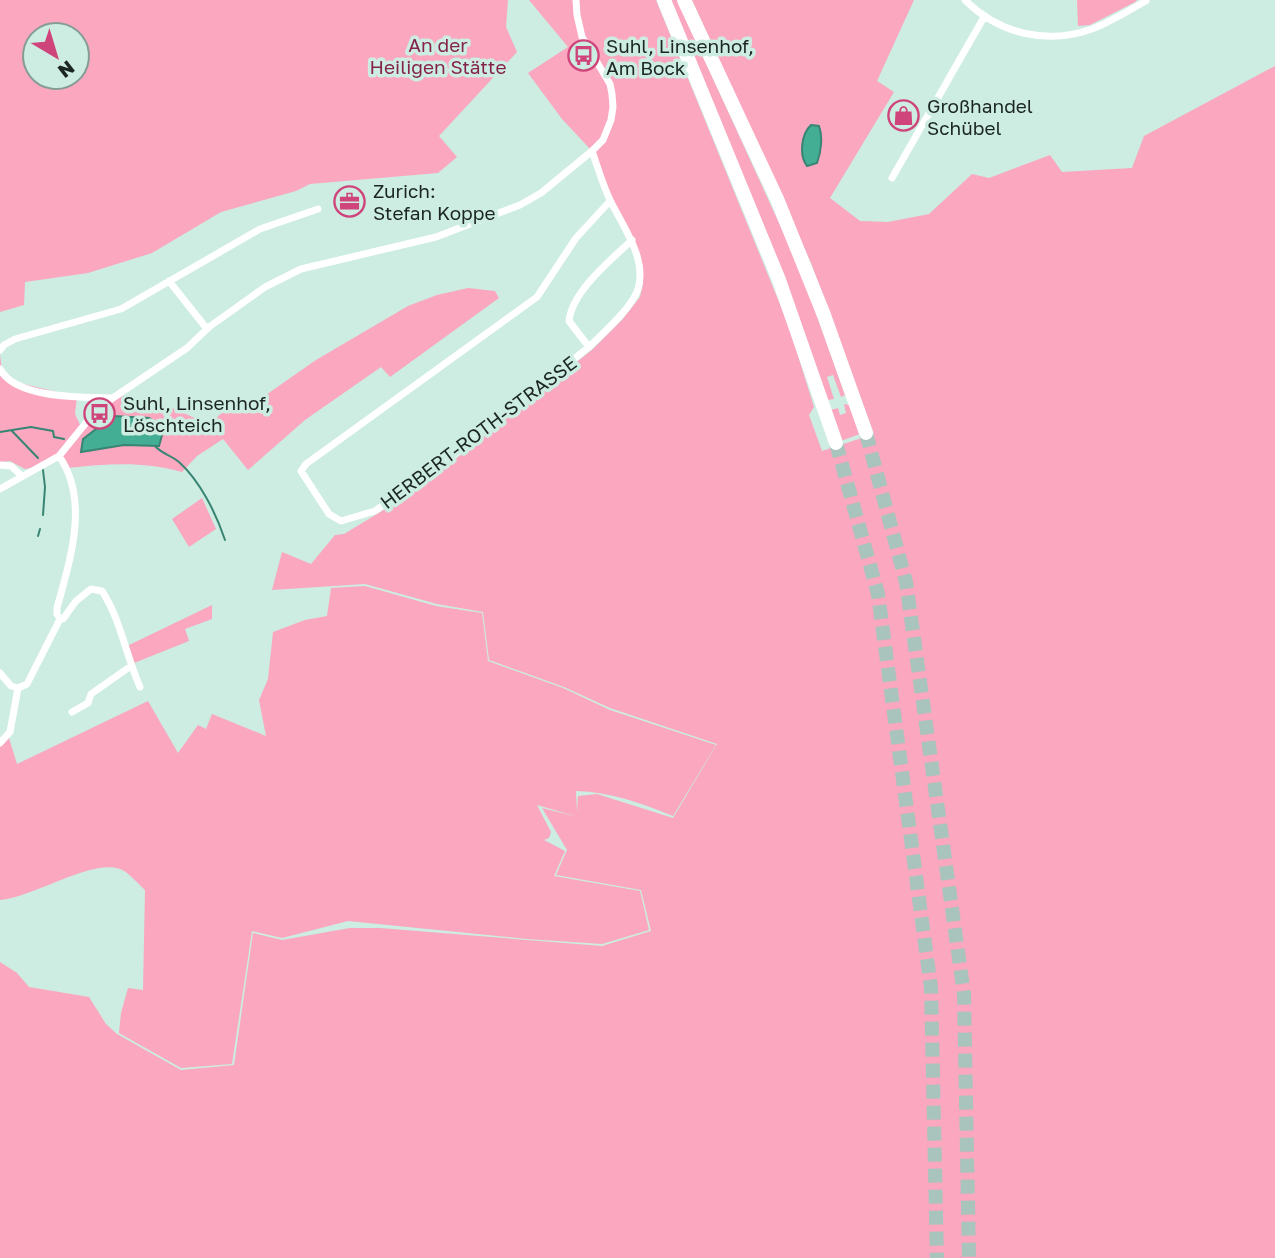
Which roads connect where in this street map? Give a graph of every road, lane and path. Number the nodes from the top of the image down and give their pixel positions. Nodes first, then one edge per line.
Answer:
1 (576, 0) edge
2 (664, 0) edge
3 (684, 0) edge
4 (965, 0) edge
5 (1146, 1) edge
6 (984, 17) junction
7 (592, 151) junction
8 (892, 178) dead end
9 (610, 201) junction
10 (318, 209) dead end
11 (632, 240) junction
12 (169, 281) junction
13 (207, 329) junction
14 (589, 347) junction
15 (0, 350) edge
16 (0, 369) edge
17 (112, 398) junction
18 (866, 433) tunnel mouth
19 (836, 443) tunnel mouth
20 (59, 456) junction
21 (0, 465) edge
22 (22, 476) junction
23 (0, 489) edge
24 (60, 619) junction
25 (131, 666) junction
26 (0, 673) edge
27 (140, 687) dead end
28 (18, 688) junction
29 (72, 712) dead end
30 (0, 743) edge

1 - 7 street
2 - 19 highway
3 - 18 highway
4 - 6 street
5 - 6 street
6 - 8 street
7 - 9 street, HERBERT-ROTH-STRASSE
7 - 13 street
9 - 11 street, HERBERT-ROTH-STRASSE
9 - 14 street, HERBERT-ROTH-STRASSE
10 - 12 street
11 - 14 street, HERBERT-ROTH-STRASSE
11 - 14 street
12 - 13 street
12 - 15 street
13 - 17 street
16 - 17 street
17 - 20 street
20 - 22 street
20 - 24 street
21 - 22 street
22 - 23 street
24 - 25 street
24 - 28 street
25 - 27 street
25 - 29 street
26 - 28 street
28 - 30 street

